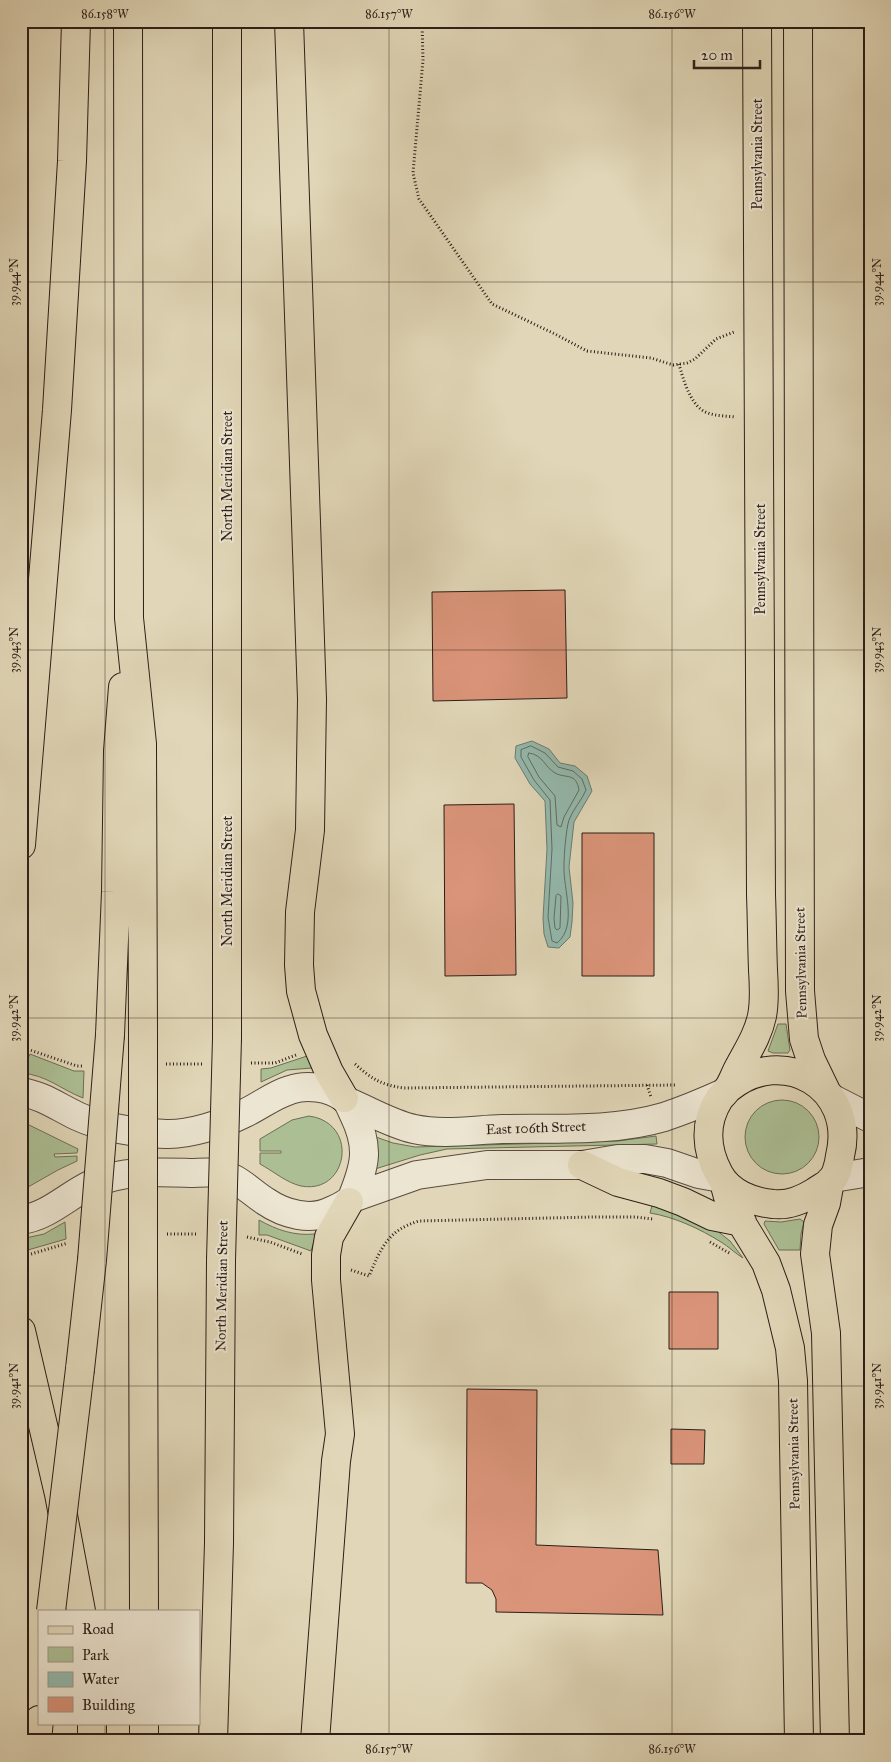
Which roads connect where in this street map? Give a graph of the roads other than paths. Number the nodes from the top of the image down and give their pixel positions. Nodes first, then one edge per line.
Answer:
1 (76, 21) edge
2 (128, 21) edge
3 (227, 21) edge
4 (289, 21) edge
5 (758, 21) edge
6 (798, 21) edge
7 (129, 618) junction
8 (21, 845) edge
9 (726, 1090) junction
10 (21, 1092) edge
11 (828, 1095) junction
12 (346, 1100) junction
13 (870, 1118) edge
14 (582, 1165) junction
15 (870, 1172) edge
16 (723, 1180) junction
17 (832, 1180) junction
18 (351, 1200) junction
19 (21, 1220) edge
20 (742, 1222) junction
21 (21, 1331) edge
22 (51, 1610) edge
23 (81, 1610) edge
24 (144, 1610) edge
25 (38, 1724) edge
26 (92, 1724) edge
27 (144, 1724) edge
28 (36, 1741) edge
29 (92, 1741) edge
30 (144, 1741) edge
31 (213, 1741) edge
32 (315, 1741) edge
33 (799, 1741) edge
34 (835, 1741) edge

1 - 8 main road
2 - 7 main road
3 - 31 main road, North Meridian Street, bridge
4 - 12 main road
5 - 9 main road, Pennsylvania Street
6 - 11 main road, Pennsylvania Street
7 - 22 main road, bridge
7 - 24 main road, bridge
9 - 11 main road
9 - 12 street, East 106th Street
9 - 16 main road
10 - 12 street, East 106th Street
11 - 13 street
11 - 17 main road
12 - 18 street
14 - 16 street
14 - 18 street
14 - 20 main road
15 - 17 street
16 - 17 main road
16 - 20 main road, Pennsylvania Street
17 - 34 main road
18 - 19 street
18 - 32 main road
20 - 33 main road, Pennsylvania Street
21 - 23 main road
25 - 28 main road
26 - 29 main road
27 - 30 main road

